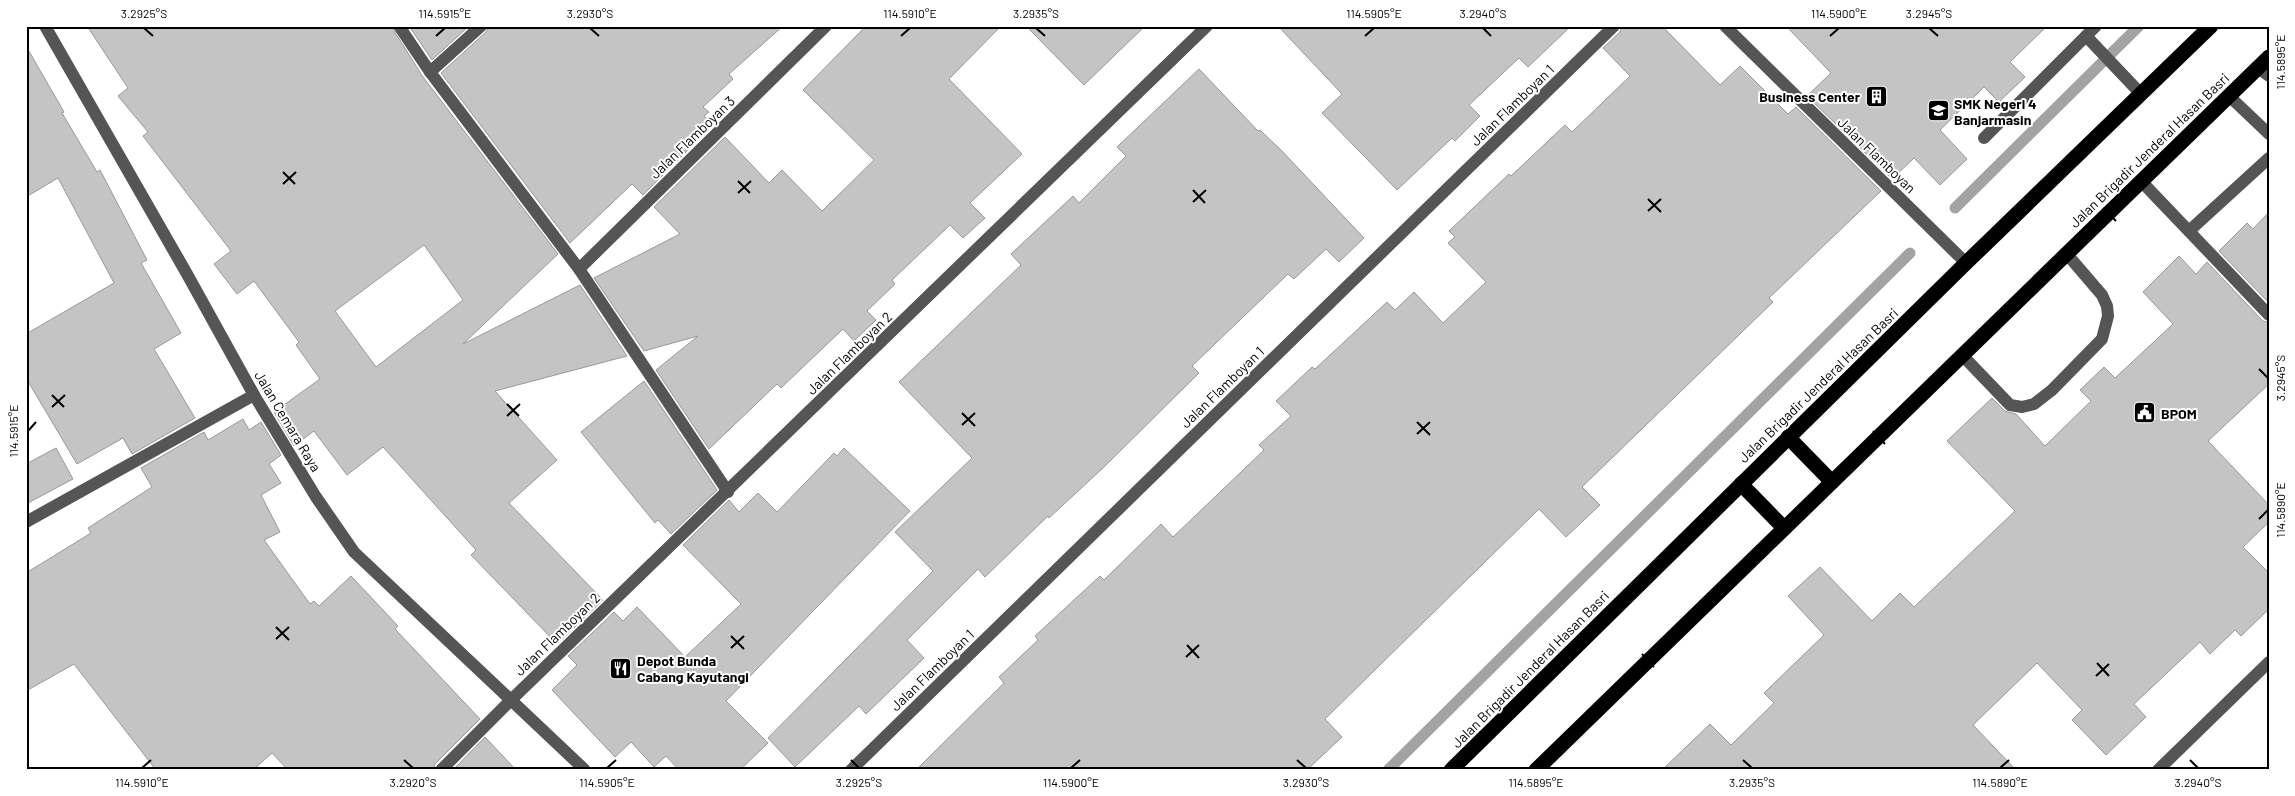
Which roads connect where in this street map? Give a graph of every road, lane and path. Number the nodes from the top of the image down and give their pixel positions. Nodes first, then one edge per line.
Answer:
1 (45, 26) edge
2 (399, 26) edge
3 (482, 26) edge
4 (826, 26) edge
5 (1207, 26) edge
6 (1614, 26) edge
7 (1725, 26) edge
8 (2096, 26) edge
9 (2211, 26) edge
10 (2086, 36) junction
11 (2265, 67) edge
12 (430, 72) junction
13 (2141, 94) junction
14 (2229, 96) junction
15 (2269, 134) edge
16 (1984, 138) dead end
17 (2269, 158) edge
18 (2140, 181) junction
19 (2189, 231) junction
20 (2066, 253) junction
21 (1966, 263) junction
22 (579, 269) junction
23 (2269, 315) edge
24 (1962, 355) junction
25 (254, 394) junction
26 (1788, 438) junction
27 (1832, 482) junction
28 (1741, 484) junction
29 (728, 492) junction
30 (26, 522) edge
31 (1784, 528) junction
32 (2269, 662) edge
33 (510, 701) junction
34 (441, 770) edge
35 (585, 770) edge
36 (851, 770) edge
37 (1451, 770) edge
38 (1536, 770) edge
39 (2158, 770) edge

1 - 25 street, Jalan Cemara Raya
2 - 12 street
3 - 12 street
4 - 22 street, Jalan Flamboyan 3
5 - 29 street, Jalan Flamboyan 2
6 - 36 street, Jalan Flamboyan 1
7 - 21 street, Jalan Flamboyan
8 - 10 street
9 - 13 highway, Jalan Brigadir Jenderal Hasan Basri
10 - 13 street
10 - 16 street
11 - 14 highway, Jalan Brigadir Jenderal Hasan Basri
12 - 22 street
13 - 21 highway, Jalan Brigadir Jenderal Hasan Basri
14 - 15 street
14 - 18 highway, Jalan Brigadir Jenderal Hasan Basri
17 - 19 street
18 - 19 street
18 - 20 highway, Jalan Brigadir Jenderal Hasan Basri
19 - 23 street
20 - 24 highway, Jalan Brigadir Jenderal Hasan Basri
20 - 24 street
21 - 26 highway, Jalan Brigadir Jenderal Hasan Basri
22 - 29 street
24 - 27 highway, Jalan Brigadir Jenderal Hasan Basri
25 - 30 street
25 - 33 street, Jalan Cemara Raya
26 - 27 highway
26 - 28 highway, Jalan Brigadir Jenderal Hasan Basri
27 - 31 highway, Jalan Brigadir Jenderal Hasan Basri
28 - 31 highway
28 - 37 highway, Jalan Brigadir Jenderal Hasan Basri
29 - 33 street, Jalan Flamboyan 2
31 - 38 highway, Jalan Brigadir Jenderal Hasan Basri
32 - 39 street
33 - 34 street, Jalan Flamboyan 2
33 - 35 street, Jalan Cemara Raya

